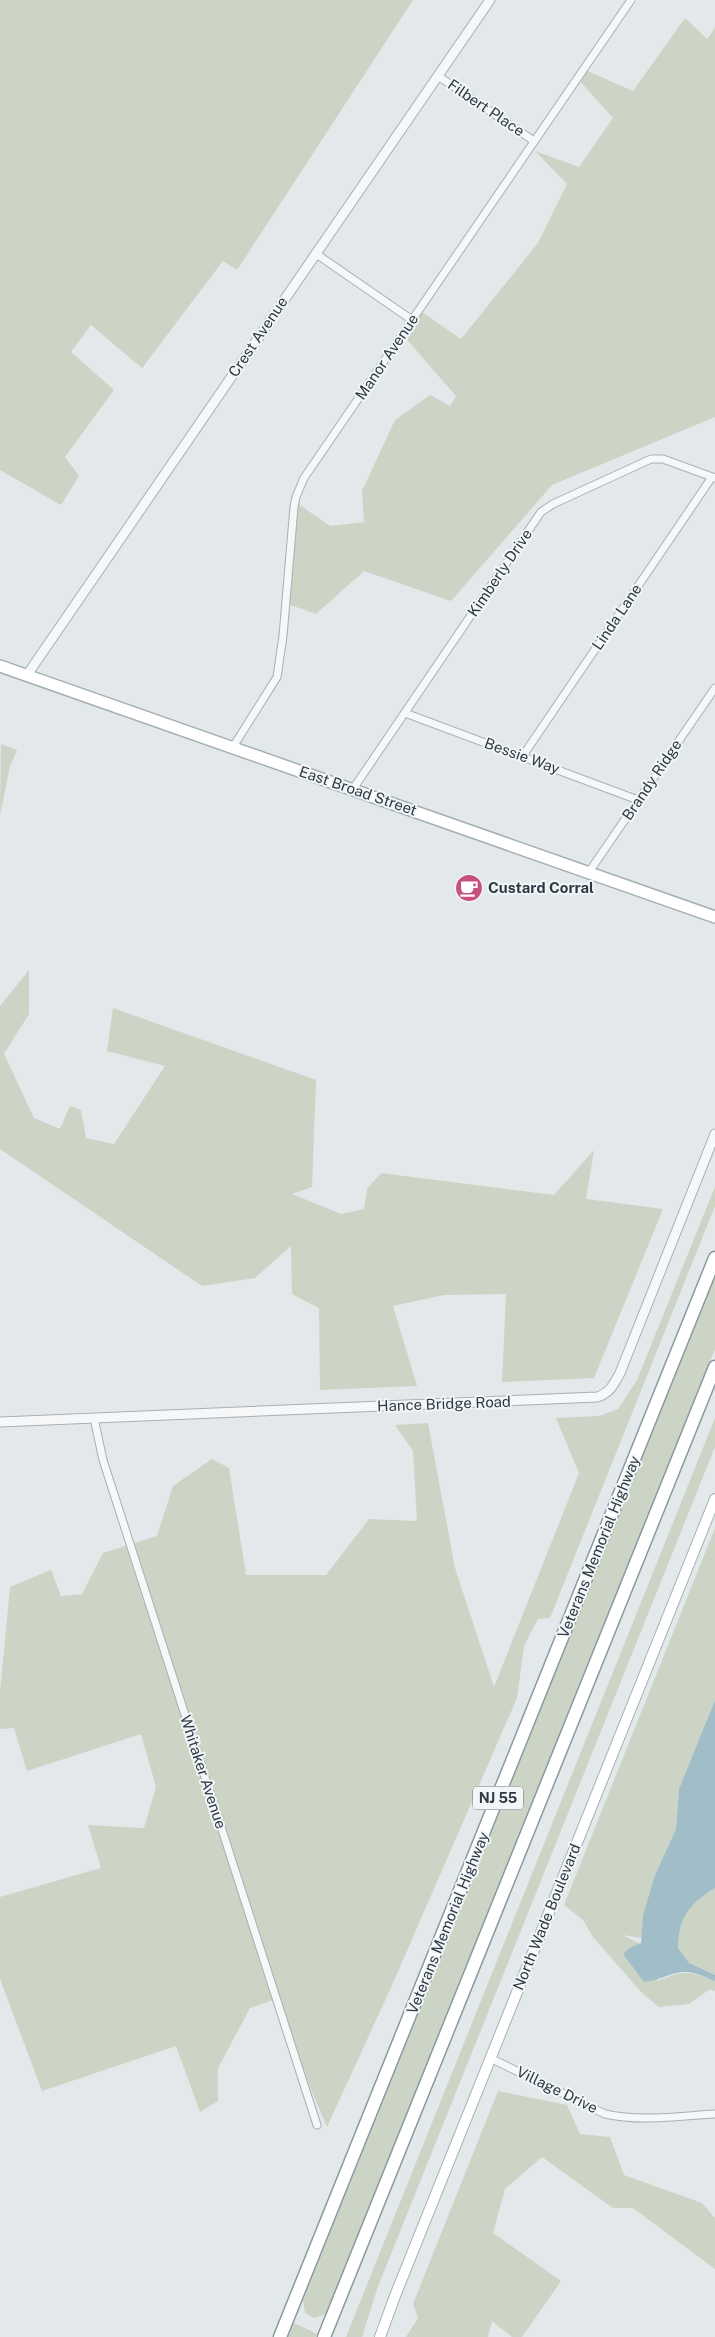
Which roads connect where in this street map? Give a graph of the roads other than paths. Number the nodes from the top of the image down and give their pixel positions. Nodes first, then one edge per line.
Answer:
1 (490, 0) edge
2 (631, 0) edge
3 (438, 76) junction
4 (534, 141) junction
5 (315, 254) junction
6 (412, 320) junction
7 (713, 477) edge
8 (0, 666) edge
9 (27, 675) junction
10 (715, 688) edge
11 (405, 713) junction
12 (233, 747) junction
13 (522, 757) junction
14 (353, 789) junction
15 (638, 800) junction
16 (589, 872) junction
17 (715, 917) edge
18 (715, 1134) edge
19 (715, 1258) edge
20 (715, 1367) edge
21 (94, 1418) junction
22 (0, 1422) edge
23 (715, 1499) edge
24 (490, 2058) junction
25 (715, 2114) edge
26 (317, 2125) dead end
27 (280, 2337) edge
28 (324, 2337) edge
29 (380, 2337) edge

1 - 3 street, Crest Avenue
2 - 4 street, Manor Avenue
3 - 4 street, Filbert Place
3 - 5 street, Crest Avenue
4 - 6 street, Manor Avenue
5 - 6 street
5 - 9 street, Crest Avenue
6 - 12 street, Manor Avenue
7 - 11 street, Kimberly Drive
7 - 13 street, Linda Lane
8 - 9 main road, East Broad Street
9 - 12 main road, East Broad Street
10 - 15 street, Brandy Ridge
11 - 13 street, Bessie Way
11 - 14 street, Kimberly Drive
12 - 14 main road, East Broad Street
13 - 15 street, Bessie Way
14 - 16 main road, East Broad Street
15 - 16 street, Brandy Ridge
16 - 17 main road, East Broad Street
18 - 21 street, Hance Bridge Road
19 - 27 highway, Veterans Memorial Highway / NJ 55
20 - 28 highway, NJ 55
21 - 22 street, Hance Bridge Road
21 - 26 street, Whitaker Avenue
23 - 24 main road, North Wade Boulevard
24 - 25 street, Village Drive
24 - 29 main road, North Wade Boulevard

